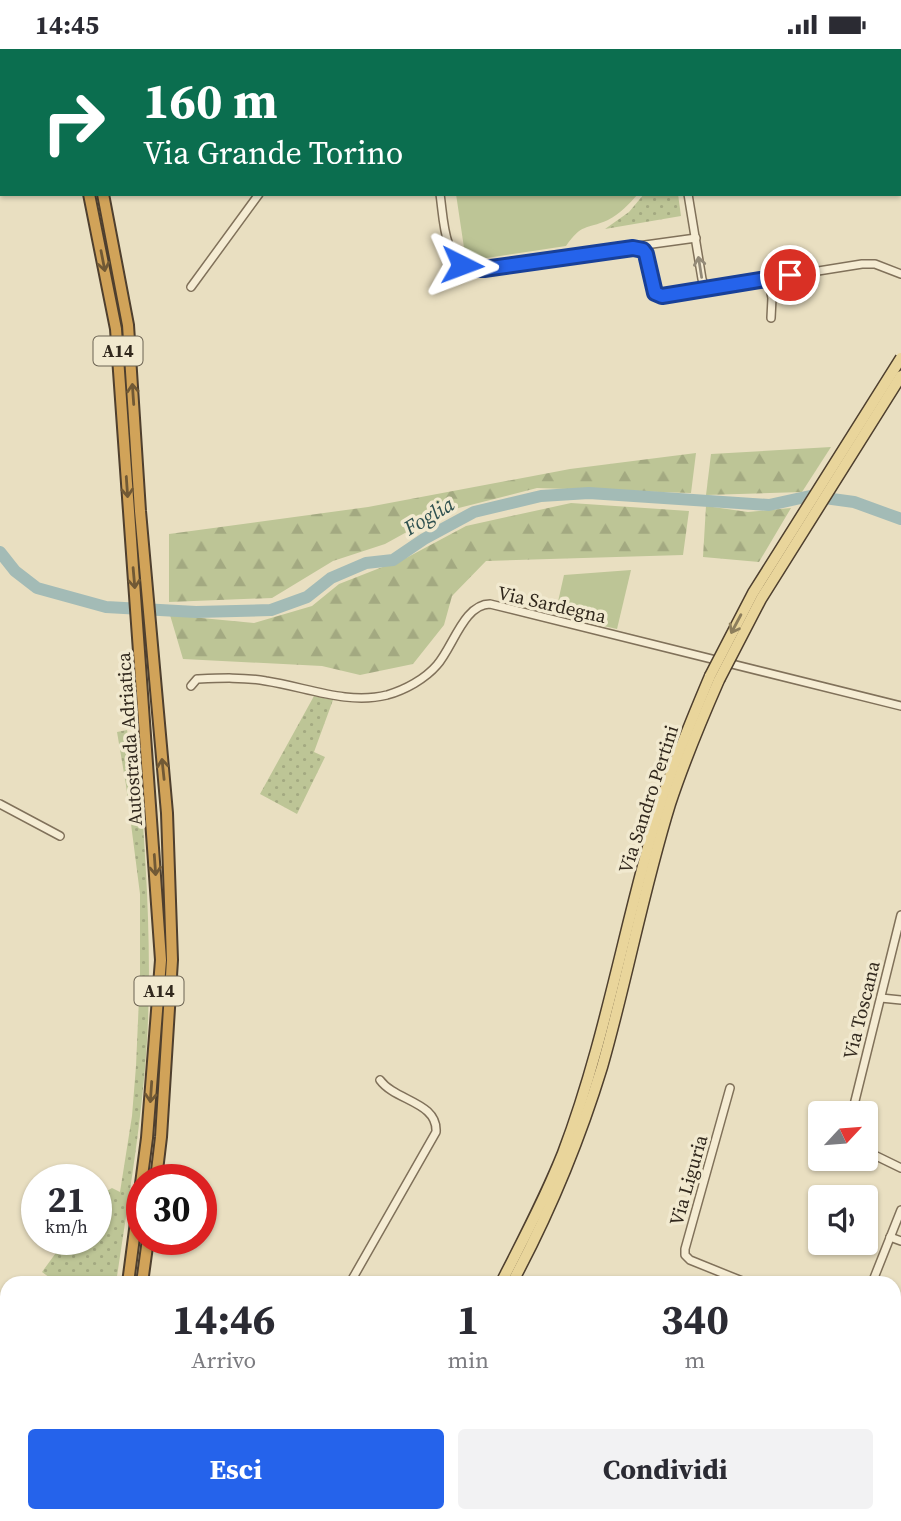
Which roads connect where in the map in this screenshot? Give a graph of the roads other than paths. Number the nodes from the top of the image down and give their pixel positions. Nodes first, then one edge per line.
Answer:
1 (89, 196) edge
2 (103, 196) edge
3 (258, 196) edge
4 (440, 196) edge
5 (688, 196) edge
6 (696, 238) junction
7 (633, 248) junction
8 (901, 274) edge
9 (768, 279) junction
10 (191, 288) dead end
11 (715, 288) junction
12 (771, 318) dead end
13 (901, 358) edge
14 (901, 376) edge
15 (134, 510) junction
16 (714, 678) junction
17 (191, 686) dead end
18 (150, 699) junction
19 (901, 706) edge
20 (0, 804) edge
21 (60, 836) dead end
22 (901, 915) edge
23 (881, 998) junction
24 (901, 1000) edge
25 (380, 1080) dead end
26 (730, 1088) dead end
27 (855, 1101) edge
28 (878, 1157) edge
29 (158, 1164) edge
30 (901, 1168) edge
31 (901, 1210) edge
32 (890, 1237) junction
33 (901, 1241) edge
34 (146, 1255) edge
35 (129, 1276) edge
36 (143, 1276) edge
37 (354, 1276) edge
38 (505, 1276) edge
39 (516, 1276) edge
40 (730, 1276) edge
41 (875, 1276) edge

1 -> 15 highway, Autostrada Adriatica / A14
15 -> 2 highway, Autostrada Adriatica / A14
3 - 10 street
4 - 7 street
5 - 6 street
6 - 7 street
11 -> 6 street
7 - 11 street
8 - 9 street
9 - 11 street
9 - 12 street
13 -> 16 main road, Via Sandro Pertini, bridge
14 - 16 main road, Via Sandro Pertini, bridge
15 - 18 highway, Autostrada Adriatica / A14
16 - 38 main road, Via Sandro Pertini
16 - 39 main road, Via Sandro Pertini
17 - 19 street, Via Sardegna
29 -> 18 highway, Autostrada Adriatica / A14
18 -> 35 highway, Autostrada Adriatica / A14
20 - 21 street
22 - 23 street, Via Toscana
23 - 24 street
23 - 27 street, Via Toscana
25 - 37 street
26 - 40 street, Via Liguria
28 - 30 street
31 - 32 street
32 - 33 street
32 - 41 street
34 - 36 highway

